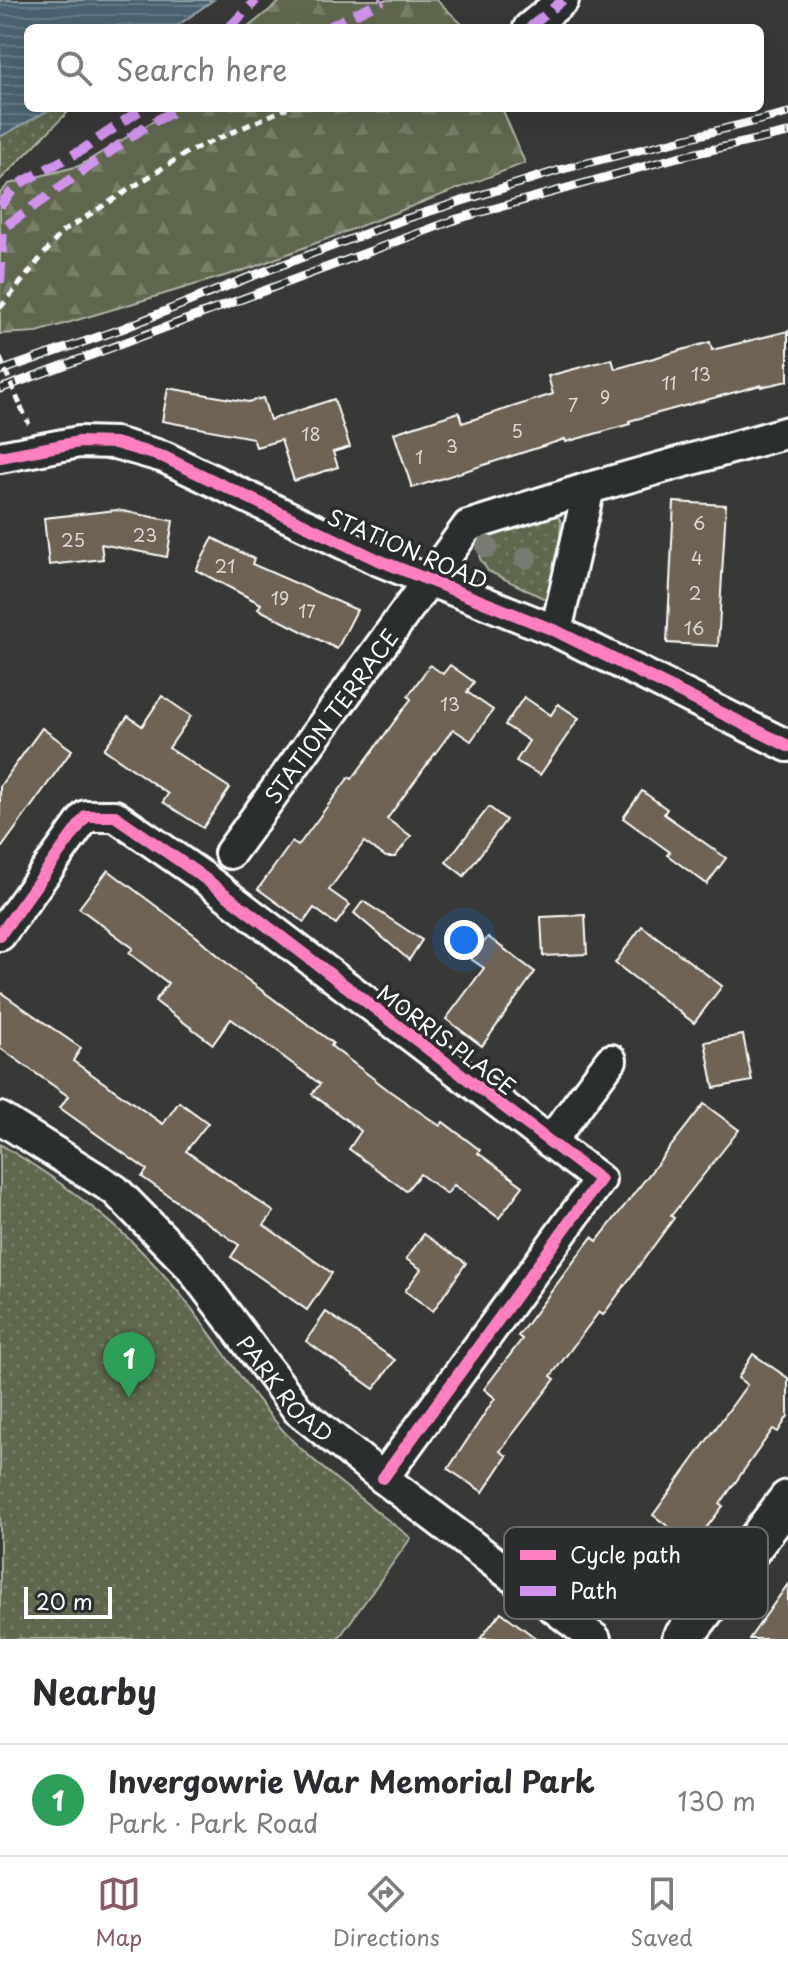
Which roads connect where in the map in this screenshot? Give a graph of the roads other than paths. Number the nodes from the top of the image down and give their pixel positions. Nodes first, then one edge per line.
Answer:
1 (563, 0) edge
2 (534, 24) edge
3 (788, 432) edge
4 (0, 457) edge
5 (589, 488) junction
6 (430, 580) junction
7 (556, 631) junction
8 (788, 746) edge
9 (230, 853) dead end
10 (0, 935) edge
11 (611, 1060) dead end
12 (0, 1118) edge
13 (550, 1142) junction
14 (383, 1478) junction
15 (788, 1500) edge
16 (767, 1527) edge
17 (504, 1570) edge
18 (569, 1619) edge
19 (697, 1619) edge
20 (595, 1639) edge
21 (682, 1639) edge

1 - 2 street
3 - 5 street, STATION TERRACE
4 - 6 street, STATION ROAD
5 - 6 street, STATION TERRACE
5 - 7 street
6 - 7 street, STATION ROAD
6 - 9 street, STATION TERRACE
7 - 8 street, STATION ROAD
10 - 13 street, MORRIS PLACE
11 - 13 street
12 - 14 street, PARK ROAD
13 - 14 street, MORRIS PLACE
14 - 17 street, PARK ROAD
15 - 16 street
18 - 20 street, PARK ROAD
19 - 21 street

